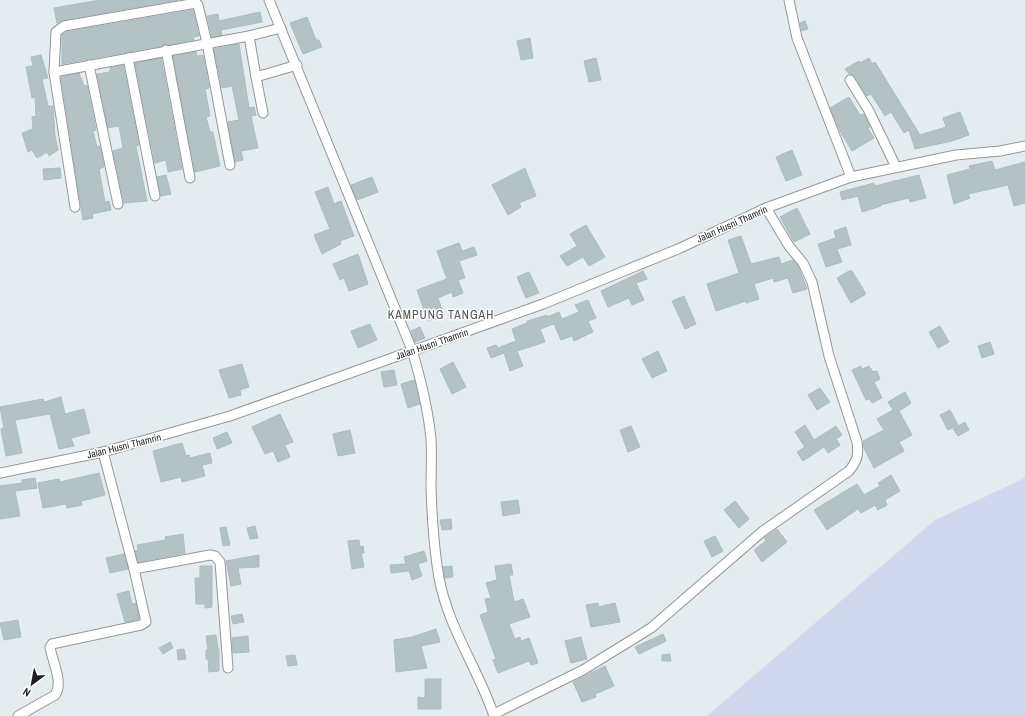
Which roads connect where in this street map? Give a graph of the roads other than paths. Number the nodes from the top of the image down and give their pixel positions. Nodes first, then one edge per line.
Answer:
1 (269, 0) edge
2 (789, 0) edge
3 (281, 28) junction
4 (249, 36) junction
5 (207, 43) junction
6 (166, 50) junction
7 (128, 58) junction
8 (89, 65) junction
9 (297, 65) junction
10 (54, 72) junction
11 (256, 77) junction
12 (850, 80) dead end
13 (264, 113) dead end
14 (1025, 146) edge
15 (230, 165) dead end
16 (896, 167) junction
17 (851, 177) junction
18 (190, 178) dead end
19 (155, 196) dead end
20 (118, 204) dead end
21 (75, 207) dead end
22 (766, 208) junction
23 (412, 350) junction
24 (104, 452) junction
25 (0, 473) edge
26 (134, 569) junction
27 (228, 668) dead end
28 (494, 715) edge
29 (18, 716) edge

1 - 3 street
2 - 17 street
3 - 4 street
3 - 9 street
4 - 5 street
4 - 11 street
5 - 6 street
5 - 10 street
5 - 15 street
6 - 7 street
6 - 18 street
7 - 8 street
7 - 19 street
8 - 10 street
8 - 20 street
9 - 11 street
9 - 23 street
10 - 21 street
11 - 13 street
12 - 16 street
14 - 16 street, Jalan Husni Thamrin
16 - 17 street, Jalan Husni Thamrin
17 - 22 street, Jalan Husni Thamrin
22 - 23 street, Jalan Husni Thamrin
22 - 28 street
23 - 24 street, Jalan Husni Thamrin
23 - 28 street
24 - 25 street, Jalan Husni Thamrin
24 - 26 street
26 - 27 street
26 - 29 street

